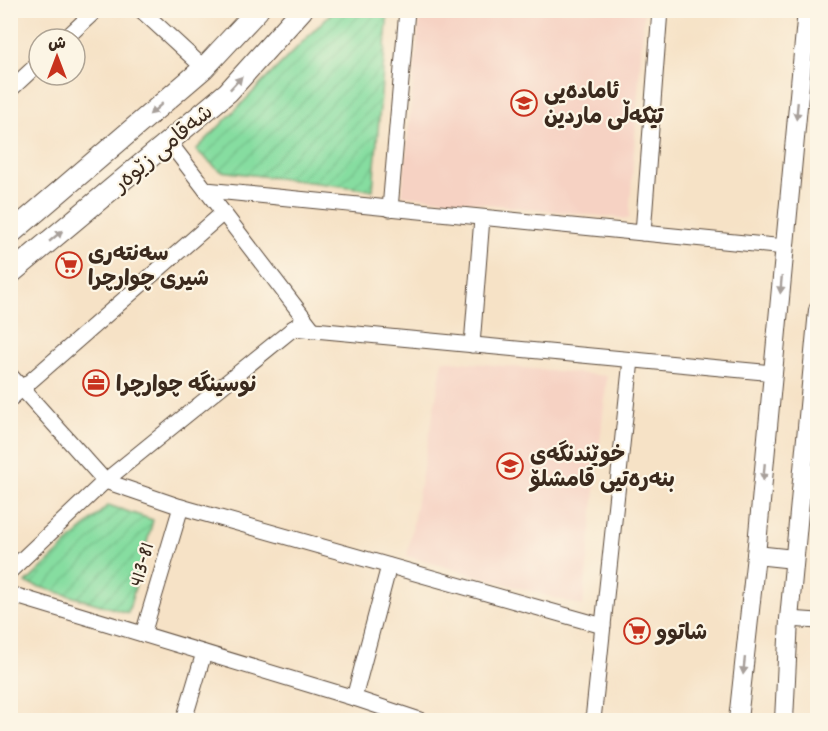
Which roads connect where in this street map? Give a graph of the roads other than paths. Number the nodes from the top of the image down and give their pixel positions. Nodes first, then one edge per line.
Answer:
1 (96, 10) edge
2 (141, 10) edge
3 (258, 10) edge
4 (303, 10) edge
5 (407, 10) edge
6 (660, 10) edge
7 (807, 10) edge
8 (78, 27) edge
9 (204, 68) junction
10 (27, 72) edge
11 (14, 81) edge
12 (169, 142) junction
13 (206, 190) junction
14 (390, 208) junction
15 (223, 213) junction
16 (482, 218) junction
17 (643, 233) junction
18 (10, 234) edge
19 (785, 247) junction
20 (10, 274) edge
21 (817, 313) edge
22 (303, 326) junction
23 (472, 345) junction
24 (631, 360) junction
25 (773, 373) junction
26 (10, 375) edge
27 (22, 388) junction
28 (10, 399) edge
29 (105, 482) junction
30 (181, 507) junction
31 (756, 555) junction
32 (794, 559) junction
33 (389, 566) junction
34 (10, 571) edge
35 (10, 594) edge
36 (789, 619) junction
37 (818, 621) edge
38 (603, 626) junction
39 (143, 634) junction
40 (204, 652) junction
41 (354, 698) junction
42 (398, 717) edge
43 (184, 720) edge
44 (420, 720) edge
45 (593, 720) edge
46 (738, 720) edge
47 (784, 720) edge

1 - 8 street
2 - 9 street
3 - 9 main road, شەقامی زێوەر
12 -> 4 main road, شەقامی زێوەر
5 - 14 street
6 - 17 street
7 -> 19 street
9 -> 18 main road, شەقامی زێوەر
10 - 11 street
12 - 13 street
20 -> 12 main road, شەقامی زێوەر
13 - 14 street
13 - 15 street
14 - 16 street
15 - 22 street
15 - 27 street
16 - 17 street
16 - 23 street
17 - 19 street
19 -> 25 street
21 - 32 street
22 - 23 street
22 - 29 street
23 - 24 street
24 - 25 street
24 - 38 street
25 -> 31 street
26 - 27 street
27 - 28 street
27 - 29 street
29 - 30 street
29 - 34 street
30 - 33 street
30 - 39 street, 413-81
31 - 32 street
31 -> 46 street
32 - 36 street
33 - 38 street
33 - 41 street
35 - 39 street
36 - 37 street
36 - 47 street
38 - 45 street
39 - 40 street
40 - 41 street
40 - 43 street
41 - 42 street
42 - 44 street

